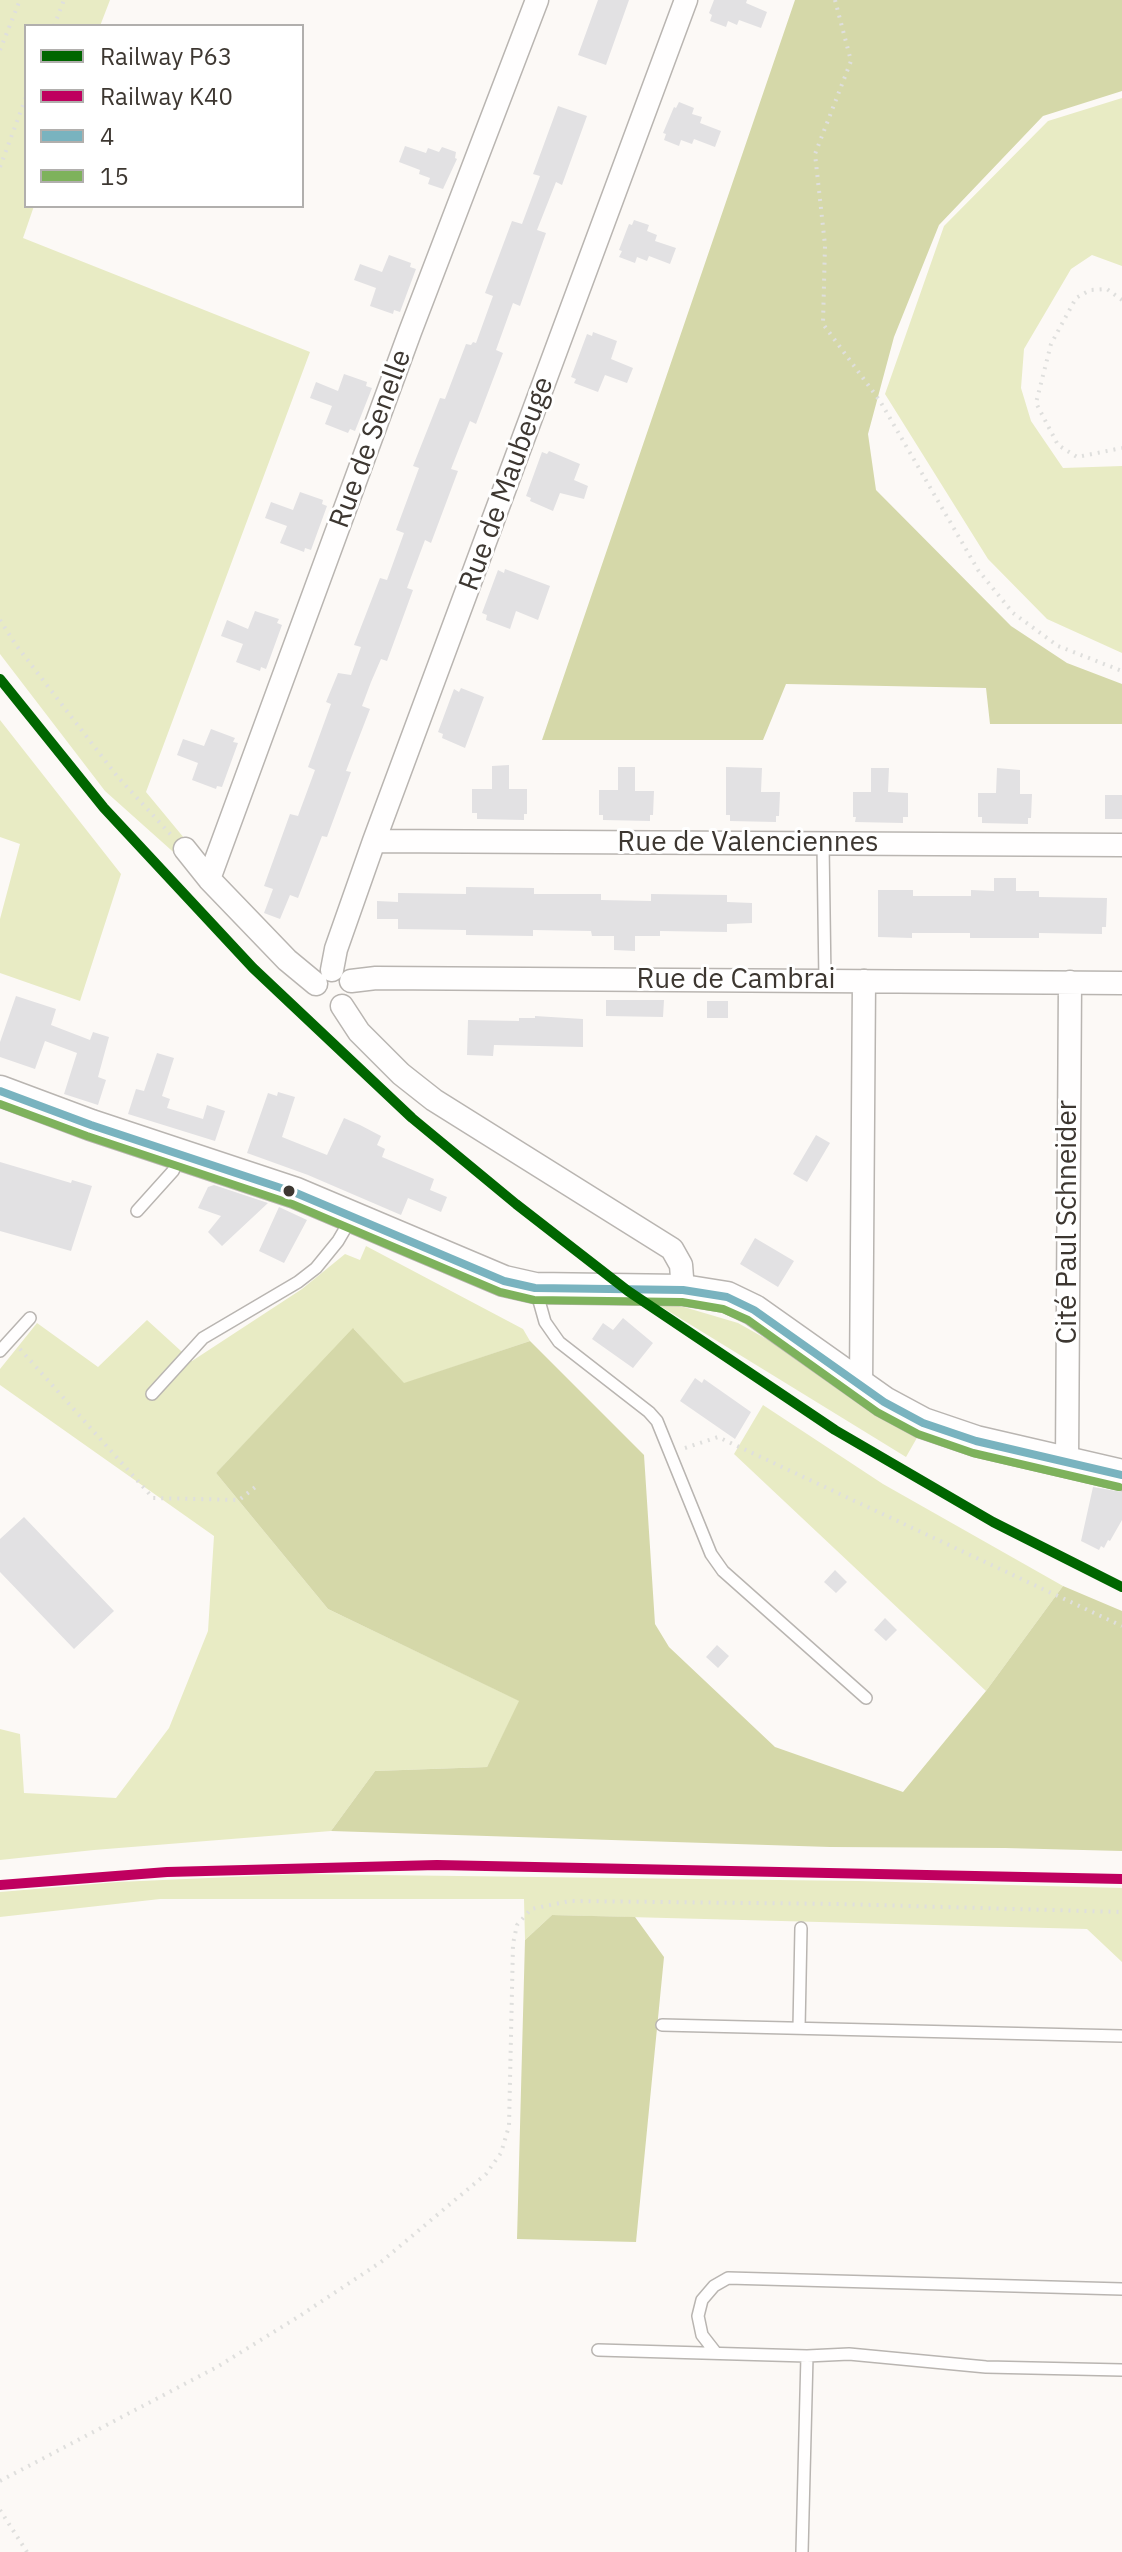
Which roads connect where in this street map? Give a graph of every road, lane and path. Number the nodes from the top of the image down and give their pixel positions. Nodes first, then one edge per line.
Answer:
1 (20, 0) edge
2 (64, 0) edge
3 (537, 0) edge
4 (686, 0) edge
5 (835, 0) edge
6 (55, 24) edge
7 (0, 50) edge
8 (24, 102) edge
9 (0, 167) edge
10 (1122, 300) edge
11 (1122, 448) edge
12 (0, 620) edge
13 (1122, 671) edge
14 (374, 841) junction
15 (823, 844) junction
16 (1122, 845) edge
17 (185, 849) joint
18 (209, 879) junction
19 (333, 978) junction
20 (825, 981) junction
21 (864, 981) junction
22 (1070, 982) junction
23 (1122, 983) edge
24 (342, 1006) junction
25 (0, 1091) edge
26 (0, 1104) edge
27 (91, 1125) junction
28 (182, 1154) junction
29 (137, 1211) dead end
30 (352, 1216) junction
31 (535, 1288) junction
32 (683, 1290) junction
33 (30, 1318) dead end
34 (11, 1339) junction
35 (0, 1351) edge
36 (861, 1386) junction
37 (152, 1394) dead end
38 (671, 1453) junction
39 (1067, 1463) junction
40 (1122, 1475) edge
41 (259, 1484) dead end
42 (1122, 1626) edge
43 (866, 1698) dead end
44 (1122, 1912) edge
45 (801, 1928) dead end
46 (662, 2025) dead end
47 (799, 2028) junction
48 (1122, 2036) edge
49 (1122, 2289) edge
50 (598, 2350) dead end
51 (716, 2353) junction
52 (807, 2356) junction
53 (1122, 2370) edge
54 (0, 2481) edge
55 (0, 2510) edge
56 (27, 2552) edge
57 (802, 2552) edge

1 - 7 path
2 - 6 path
3 - 18 street, Rue de Senelle
4 - 14 street, Rue de Maubeuge
5 - 13 path
8 - 9 path
10 - 11 path
12 - 17 path
14 - 15 street, Rue de Valenciennes
14 - 19 street, Rue de Maubeuge
15 - 16 street, Rue de Valenciennes
15 - 20 lane
17 - 18 street
18 - 19 street
19 - 20 street, Rue de Cambrai
19 - 24 street, Rue de Maubeuge
19 - 24 street
20 - 21 street, Rue de Cambrai
21 - 22 street, Rue de Cambrai
21 - 36 street
22 - 23 street, Rue de Cambrai
22 - 39 street, Cité Paul Schneider
24 - 32 street
25 - 27 street
26 - 27 street
27 - 28 street
28 - 29 lane
28 - 30 street
30 - 31 street
30 - 37 lane
31 - 32 street
31 - 38 lane
32 - 36 street
33 - 34 lane
34 - 35 lane
34 - 41 path
36 - 39 street
38 - 42 path
38 - 43 lane
39 - 40 street
44 - 54 path
45 - 47 lane
46 - 47 lane
47 - 48 lane
49 - 51 lane
50 - 51 lane
51 - 52 lane
52 - 53 lane
52 - 57 lane
55 - 56 path

